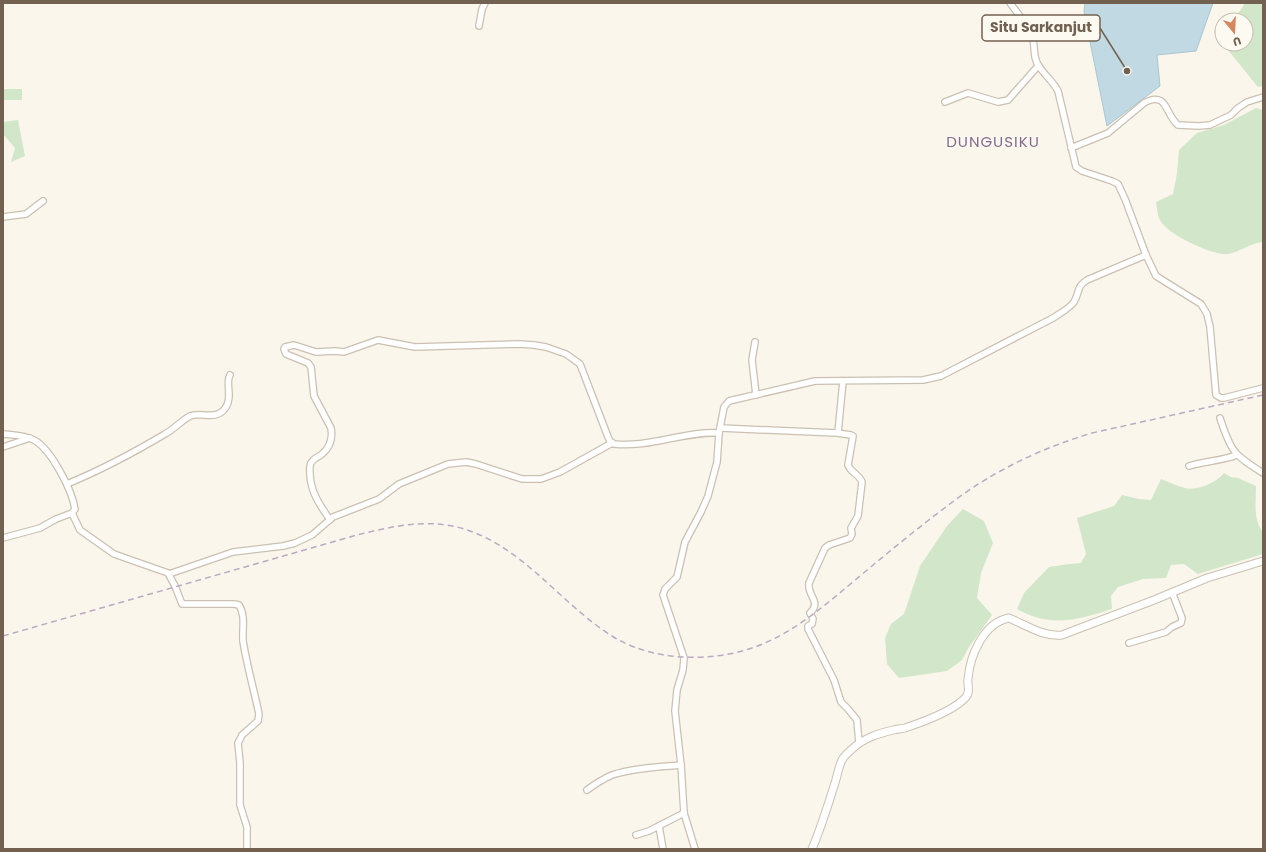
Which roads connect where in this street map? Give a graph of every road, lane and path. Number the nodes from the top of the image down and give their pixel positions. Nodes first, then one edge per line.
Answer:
1 (485, 3) edge
2 (1010, 3) edge
3 (479, 26) dead end
4 (1038, 66) junction
5 (1263, 97) edge
6 (945, 102) dead end
7 (1071, 148) junction
8 (43, 201) dead end
9 (3, 217) edge
10 (1146, 255) junction
11 (755, 342) dead end
12 (230, 375) dead end
13 (843, 381) junction
14 (1263, 388) edge
15 (756, 395) junction
16 (1220, 418) dead end
17 (719, 431) junction
18 (838, 433) junction
19 (3, 434) edge
20 (30, 438) junction
21 (612, 443) junction
22 (3, 448) edge
23 (1237, 455) junction
24 (1189, 466) dead end
25 (1263, 473) edge
26 (68, 484) junction
27 (72, 513) junction
28 (330, 520) junction
29 (3, 538) edge
30 (1263, 561) edge
31 (169, 574) junction
32 (1172, 592) junction
33 (1129, 643) dead end
34 (859, 743) junction
35 (681, 765) junction
36 (587, 790) dead end
37 (684, 813) junction
38 (659, 826) junction
39 (636, 835) dead end
40 (246, 849) edge
41 (662, 849) edge
42 (695, 849) edge
43 (812, 849) edge

1 - 3 street
2 - 4 street
4 - 6 street
4 - 7 street
5 - 7 street
7 - 10 street
8 - 9 street
10 - 13 street
10 - 14 street
11 - 15 street
12 - 26 street
13 - 15 street
13 - 18 street
15 - 17 street
16 - 23 street
17 - 18 street
17 - 21 street
17 - 35 street
18 - 34 street
19 - 20 street
20 - 22 street
20 - 26 street
21 - 28 street
21 - 28 street
23 - 24 street
23 - 25 street
26 - 27 street
27 - 29 street
27 - 31 street
28 - 31 street
30 - 32 street
31 - 40 street
32 - 33 street
32 - 34 street
34 - 43 street
35 - 36 street
35 - 37 street
37 - 38 street
37 - 42 street
38 - 39 street
38 - 41 street

